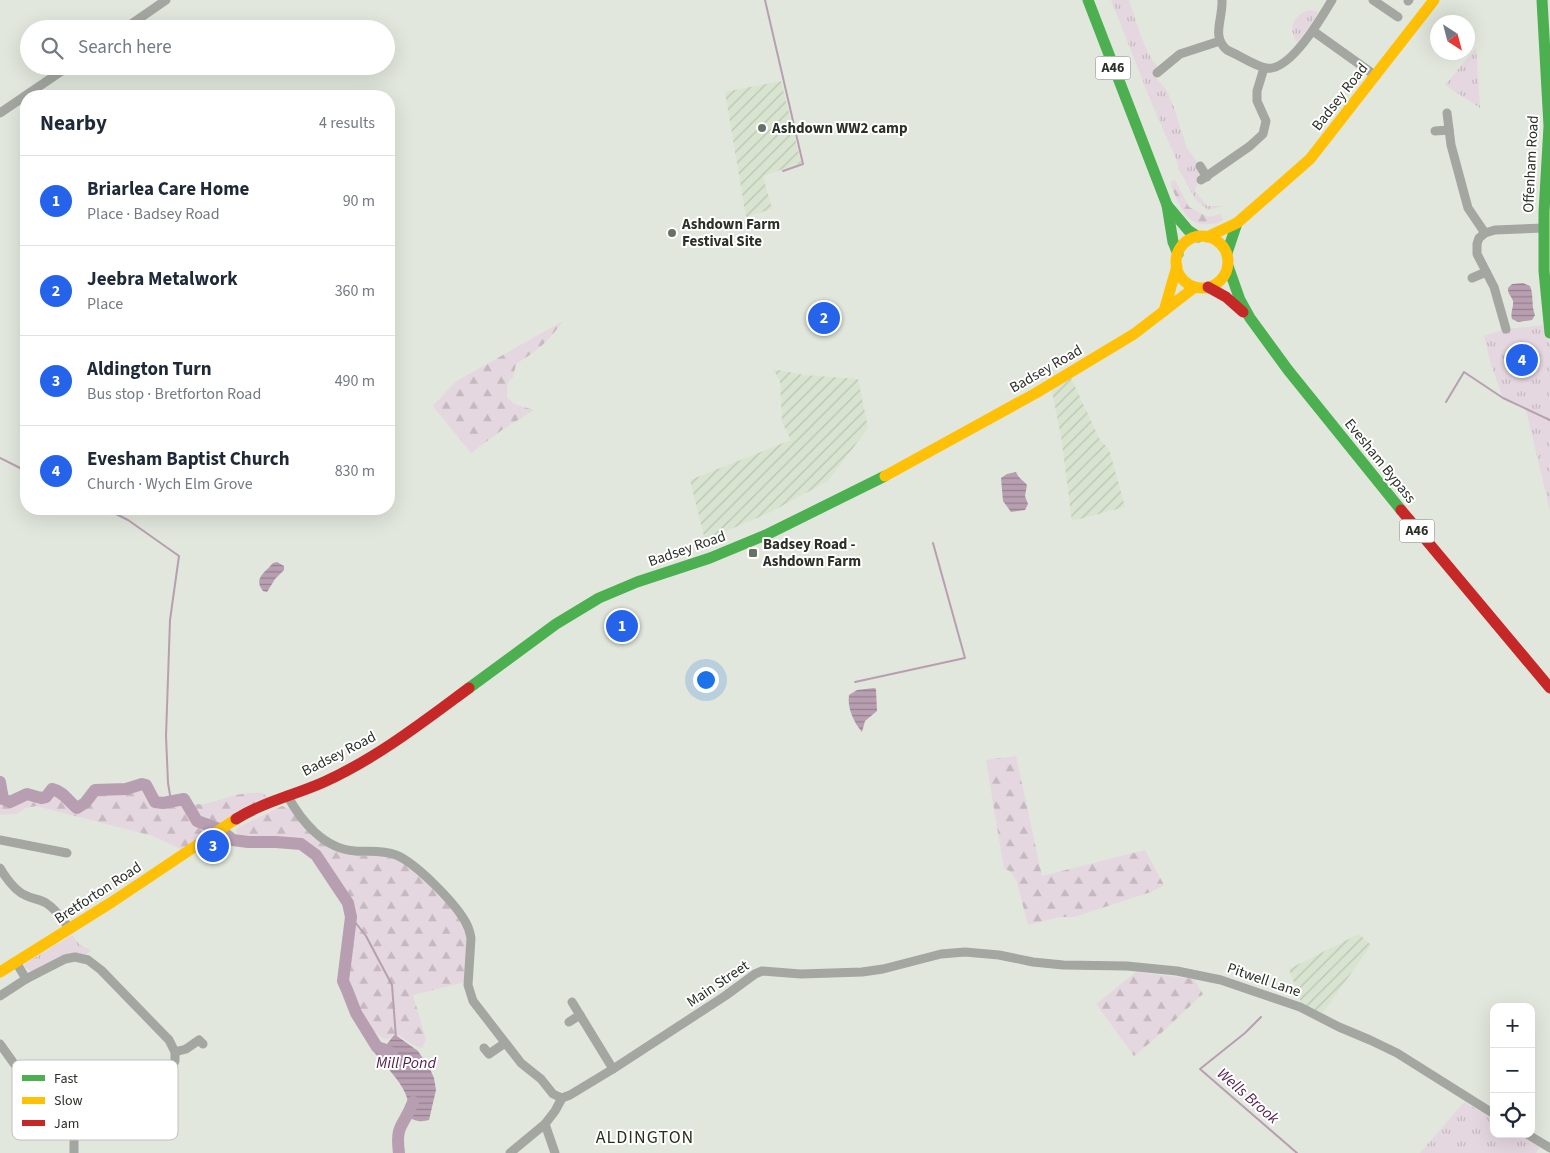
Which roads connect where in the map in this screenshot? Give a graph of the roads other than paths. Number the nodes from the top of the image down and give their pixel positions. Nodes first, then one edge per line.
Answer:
1 (166, 0) edge
2 (1088, 0) edge
3 (1222, 0) edge
4 (1332, 0) edge
5 (1373, 0) edge
6 (1434, 0) edge
7 (1542, 0) edge
8 (1398, 17) dead end
9 (137, 20) edge
10 (1313, 31) junction
11 (1220, 41) junction
12 (1264, 68) junction
13 (1157, 73) dead end
14 (55, 75) edge
15 (1376, 76) junction
16 (33, 90) edge
17 (20, 99) edge
18 (0, 113) edge
19 (1447, 113) dead end
20 (1550, 126) edge
21 (1449, 130) junction
22 (1435, 131) dead end
23 (1200, 166) dead end
24 (1167, 205) junction
25 (1237, 223) junction
26 (1543, 228) junction
27 (1485, 233) junction
28 (1203, 237) junction
29 (1227, 253) junction
30 (1178, 254) junction
31 (1177, 266) junction
32 (1228, 266) junction
33 (1486, 272) junction
34 (1472, 278) dead end
35 (1195, 287) junction
36 (1208, 288) junction
37 (1164, 311) junction
38 (1250, 318) junction
39 (1506, 329) dead end
40 (1550, 331) edge
41 (1550, 688) edge
42 (287, 796) junction
43 (227, 825) joint
44 (0, 840) edge
45 (67, 853) dead end
46 (0, 868) edge
47 (70, 929) junction
48 (999, 955) joint
49 (16, 962) junction
50 (0, 972) edge
51 (26, 979) junction
52 (0, 996) edge
53 (572, 1002) dead end
54 (580, 1015) junction
55 (569, 1022) dead end
56 (506, 1043) junction
57 (0, 1044) edge
58 (203, 1044) dead end
59 (484, 1048) dead end
60 (175, 1052) junction
61 (12, 1060) edge
62 (175, 1060) edge
63 (613, 1069) junction
64 (562, 1098) junction
65 (1490, 1111) edge
66 (544, 1124) junction
67 (1534, 1138) edge
68 (74, 1140) edge
69 (1550, 1148) edge
70 (74, 1153) edge
71 (510, 1153) edge
72 (553, 1153) edge

1 - 9 street
2 - 24 main road, A46
3 - 11 street
4 - 10 street
5 - 8 street
6 - 15 main road, Badsey Road
7 - 20 main road, Offenham Road
10 - 12 street
10 - 15 street
11 - 12 street
11 - 13 street
12 - 23 street
14 - 16 street
15 - 25 main road, Badsey Road
17 - 18 street
19 - 21 street
20 - 26 main road, Offenham Road
21 - 22 street
21 - 27 street
24 - 28 main road, A46
24 - 30 main road, A46
25 - 28 main road, Badsey Road
25 - 29 main road, Badsey Road
26 - 27 street
26 - 40 main road, Offenham Road
27 - 33 street
28 - 29 main road
28 - 30 main road
29 - 32 main road
30 - 31 main road
31 - 35 main road
31 - 37 main road
32 - 36 main road
32 - 38 main road, Evesham Bypass / A46
33 - 34 street
33 - 39 street
35 - 36 main road
35 - 37 main road, Badsey Road
36 - 38 main road, Evesham Bypass / A46
37 - 42 main road, Badsey Road
38 - 41 main road, Evesham Bypass / A46
42 - 43 main road, Badsey Road
42 - 56 street
43 - 47 main road, Bretforton Road
44 - 45 street
46 - 47 street
47 - 49 main road, Bretforton Road
48 - 63 street, Main Street
48 - 65 street, Pitwell Lane
49 - 50 main road, Bretforton Road
49 - 51 street
51 - 52 street
51 - 60 street
53 - 54 street
54 - 55 street
54 - 63 street
56 - 59 street
56 - 64 street
57 - 61 street
58 - 60 street
60 - 62 street
63 - 64 street, Main Street
64 - 66 street
66 - 71 street
66 - 72 street
67 - 69 street
68 - 70 street

